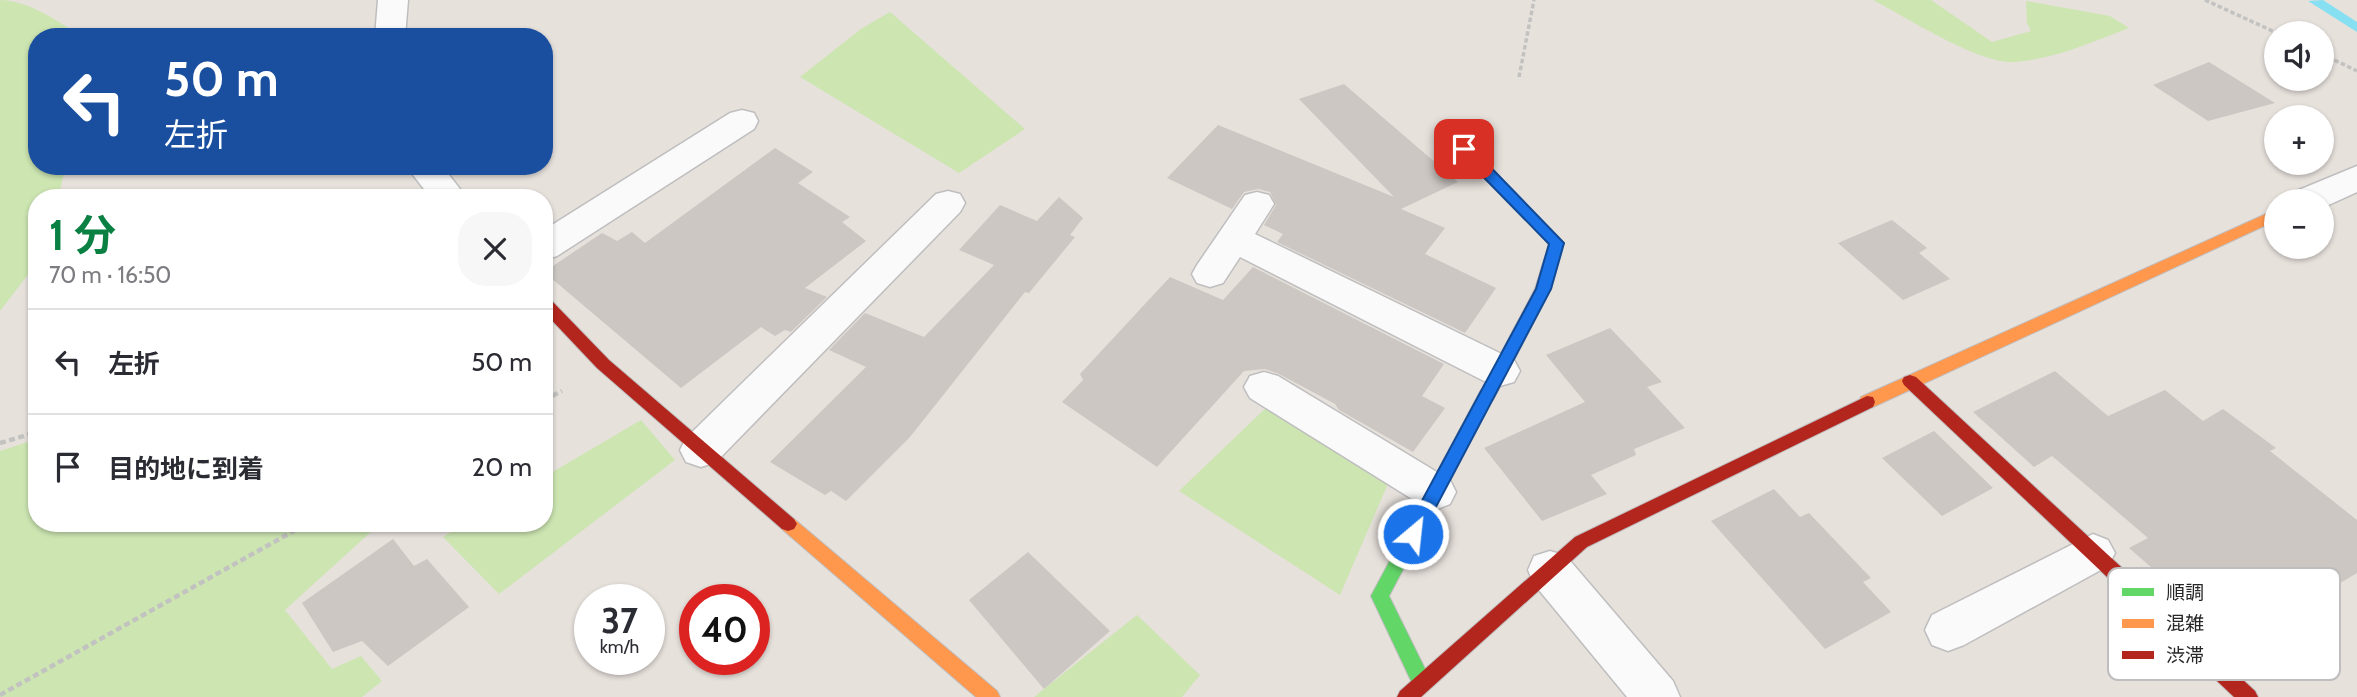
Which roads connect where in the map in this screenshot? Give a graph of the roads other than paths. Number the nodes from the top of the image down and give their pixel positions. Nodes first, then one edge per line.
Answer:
1 (393, 0) edge
2 (391, 28) edge
3 (742, 121) dead end
4 (1464, 149) dead end
5 (431, 175) edge
6 (2357, 178) edge
7 (442, 189) edge
8 (2333, 189) edge
9 (948, 203) dead end
10 (1257, 204) dead end
11 (2264, 220) edge
12 (1234, 239) junction
13 (553, 241) edge
14 (1210, 274) dead end
15 (553, 312) edge
16 (1500, 371) junction
17 (1910, 381) junction
18 (1264, 387) dead end
19 (701, 450) junction
20 (1435, 492) junction
21 (2093, 552) junction
22 (2110, 568) edge
23 (1550, 570) junction
24 (1948, 630) dead end
25 (2230, 680) edge
26 (1422, 681) junction
27 (990, 697) edge
28 (1407, 697) edge
29 (1656, 697) edge
30 (2248, 697) edge

1 - 2 street
3 - 13 street
4 - 16 street
5 - 7 street
6 - 8 street
9 - 19 street
10 - 12 street
11 - 17 street
12 - 14 street
12 - 16 street
15 - 19 street
16 - 20 street
17 - 21 street
17 - 23 street
18 - 20 street
19 - 27 street
20 - 26 street
21 - 22 street
21 - 24 street
23 - 26 street
23 - 29 street
25 - 30 street
26 - 28 street

